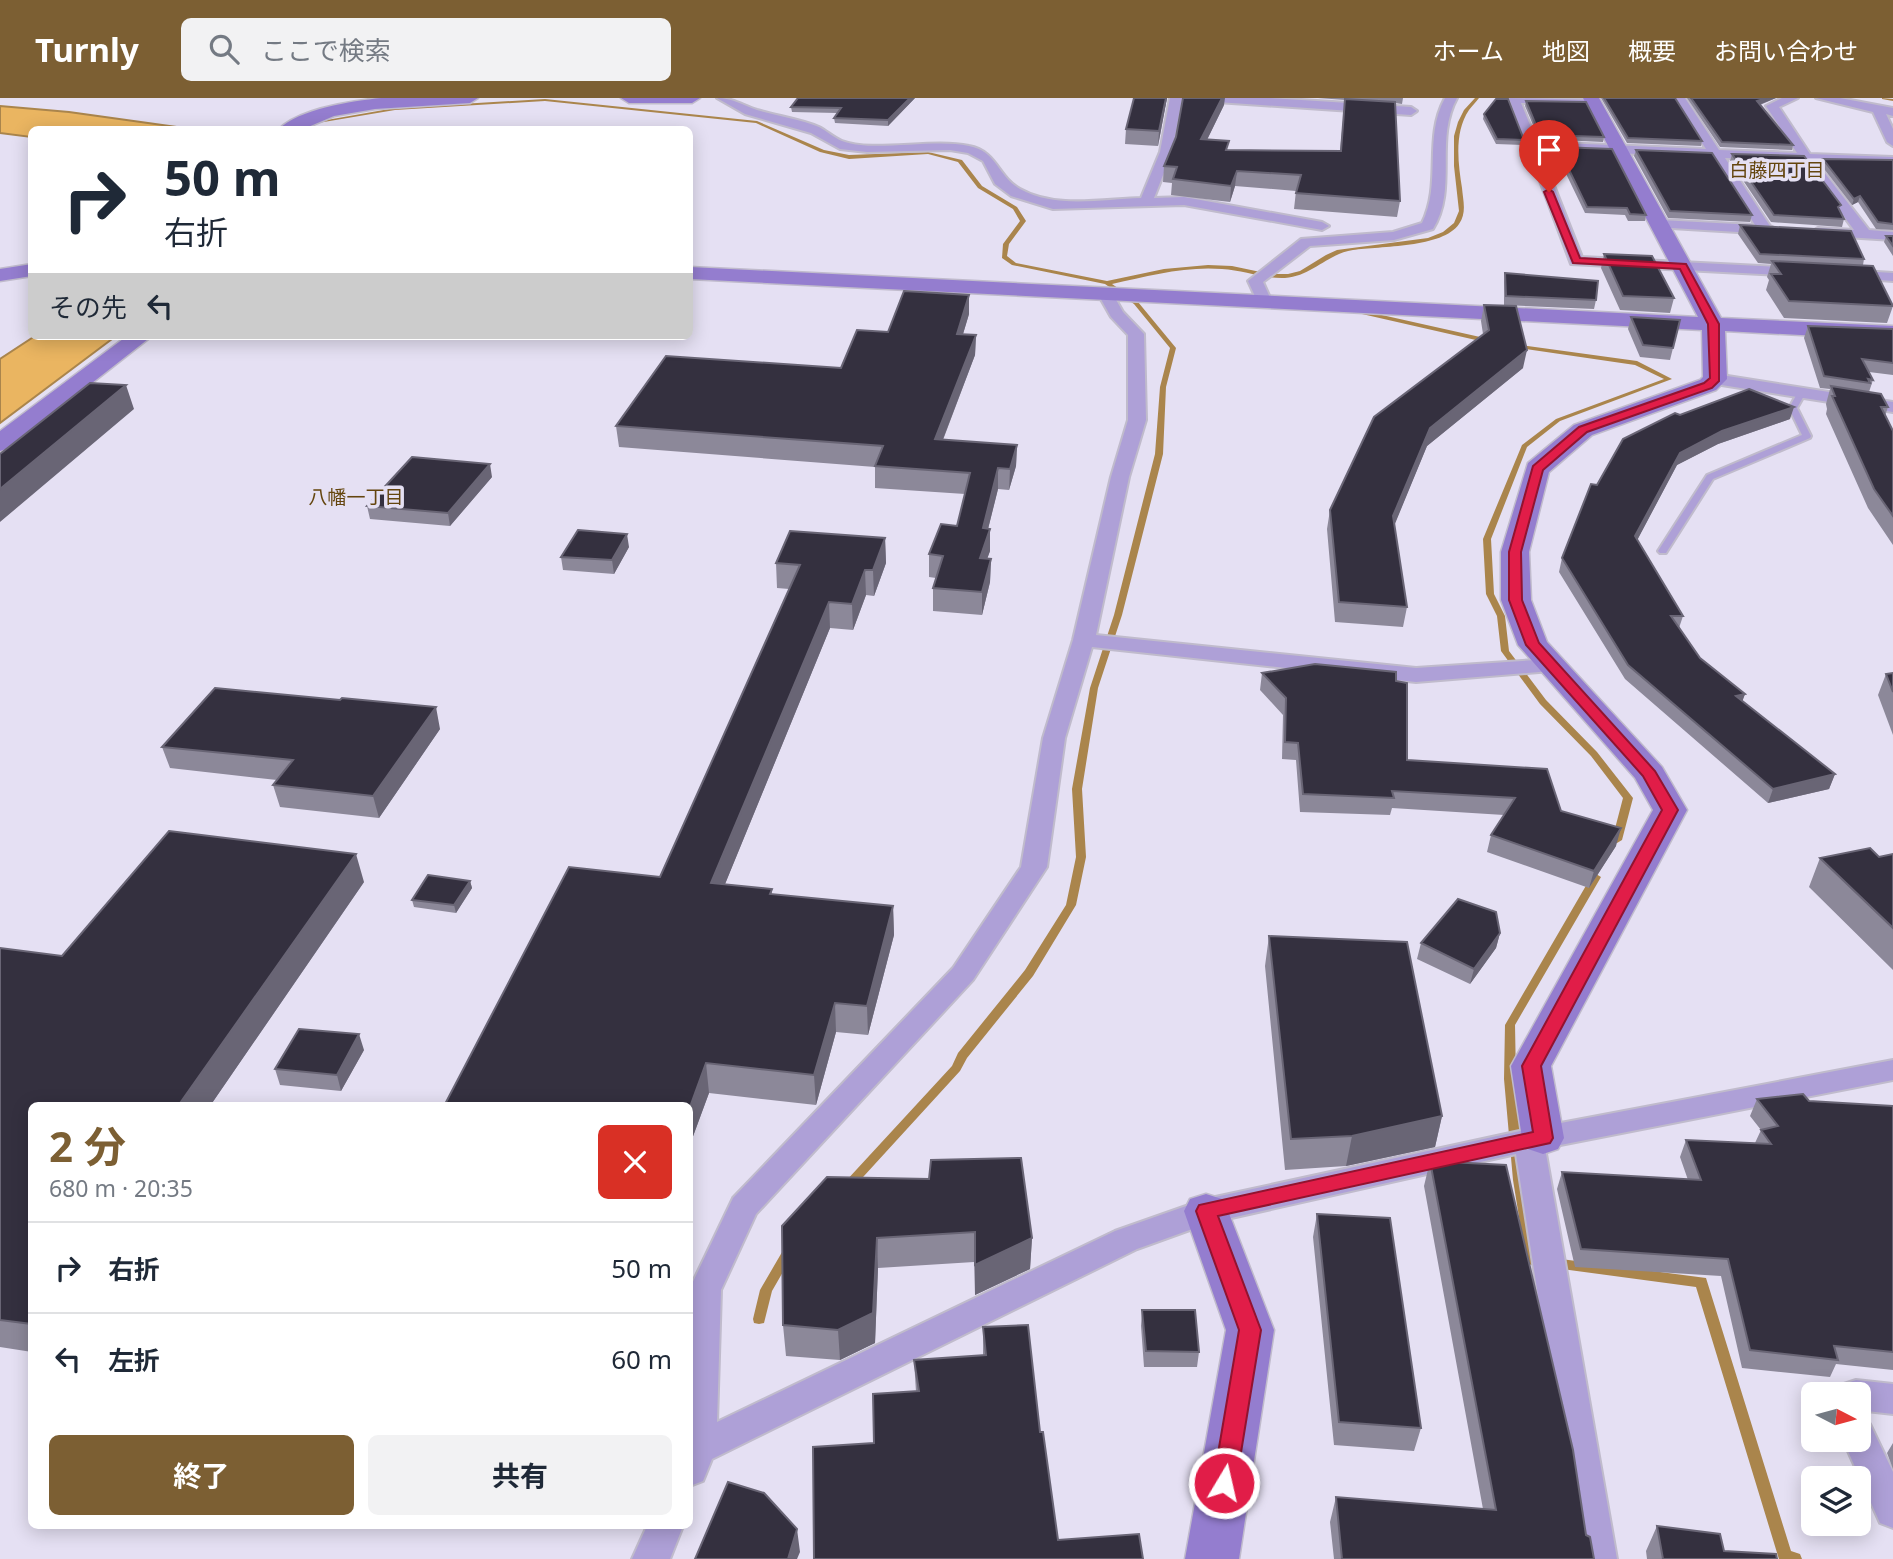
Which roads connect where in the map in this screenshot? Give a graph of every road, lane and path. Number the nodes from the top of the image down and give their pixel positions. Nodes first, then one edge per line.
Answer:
1 (470, 98) edge
2 (629, 98) edge
3 (692, 98) edge
4 (723, 98) edge
5 (1177, 98) edge
6 (1217, 98) edge
7 (1451, 98) edge
8 (1679, 98) edge
9 (1792, 98) edge
10 (1822, 98) edge
11 (1591, 99) edge
12 (1878, 110) junction
13 (1411, 111) dead end
14 (1893, 112) edge
15 (292, 126) edge
16 (1893, 142) edge
17 (1531, 146) junction
18 (1620, 149) junction
19 (1716, 153) junction
20 (1806, 157) junction
21 (1893, 160) edge
22 (1146, 202) junction
23 (1660, 224) junction
24 (1322, 226) dead end
25 (1765, 229) junction
26 (1865, 235) junction
27 (1893, 236) edge
28 (1683, 266) junction
29 (28, 271) edge
30 (693, 273) edge
31 (0, 275) edge
32 (1893, 277) edge
33 (1106, 294) junction
34 (1264, 302) junction
35 (1713, 324) junction
36 (1893, 332) edge
37 (136, 340) edge
38 (1715, 379) junction
39 (1801, 394) junction
40 (1893, 407) edge
41 (0, 443) edge
42 (1663, 551) dead end
43 (1084, 640) junction
44 (1551, 665) junction
45 (1893, 1070) edge
46 (1536, 1139) junction
47 (1206, 1211) junction
48 (1871, 1397) edge
49 (1893, 1399) edge
50 (1866, 1452) edge
51 (694, 1459) edge
52 (1893, 1511) edge
53 (664, 1529) edge
54 (651, 1559) edge
55 (1212, 1559) edge
56 (1598, 1559) edge

1 - 15 street
2 - 3 street
4 - 22 street
5 - 22 street
6 - 13 street
7 - 34 street
8 - 19 street
9 - 20 street
10 - 12 street
11 - 17 street
11 - 18 street
12 - 14 street
12 - 16 street
17 - 18 street
17 - 28 street
18 - 19 street
18 - 23 street
19 - 20 street
19 - 25 street
20 - 21 street
20 - 26 street
22 - 24 street
23 - 25 street
23 - 28 street
25 - 26 street
26 - 27 street
28 - 32 street
28 - 35 street
29 - 31 street
30 - 33 street
33 - 34 street
33 - 43 street
34 - 35 street
35 - 36 street
35 - 38 street
37 - 41 street
38 - 39 street
38 - 44 street
39 - 40 street
39 - 42 lane
43 - 44 street
43 - 51 street
44 - 46 street
45 - 46 street
46 - 47 street
46 - 56 street
47 - 51 street
47 - 55 street
48 - 49 street
50 - 52 street
53 - 54 street

